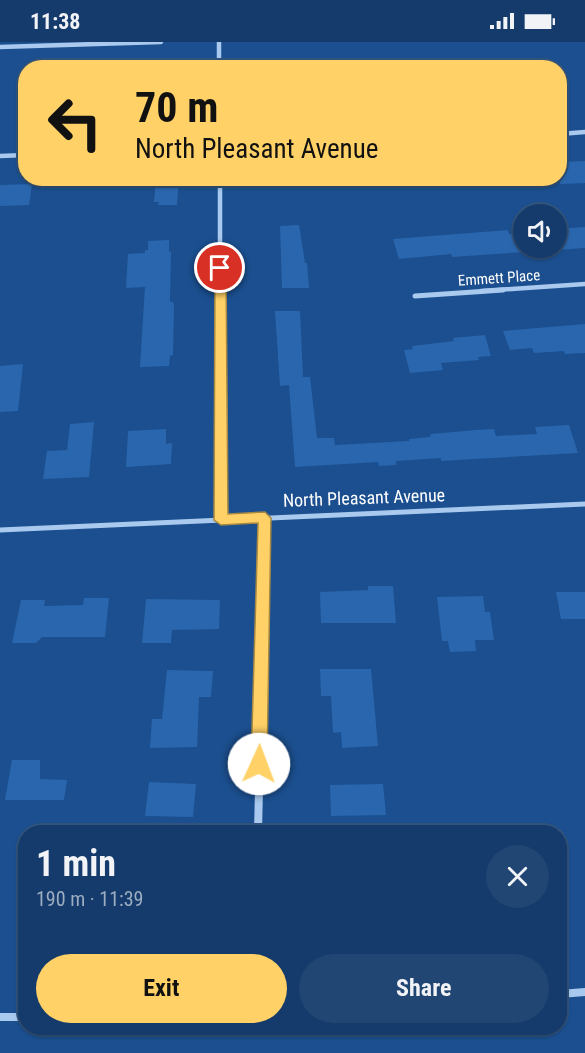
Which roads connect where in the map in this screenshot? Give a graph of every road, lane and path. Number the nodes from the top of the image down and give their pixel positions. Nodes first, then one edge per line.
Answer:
1 (161, 42) edge
2 (219, 42) edge
3 (0, 47) edge
4 (219, 60) edge
5 (585, 132) edge
6 (567, 133) edge
7 (0, 156) edge
8 (18, 156) edge
9 (220, 186) edge
10 (585, 284) edge
11 (415, 296) dead end
12 (585, 504) edge
13 (265, 518) junction
14 (221, 520) junction
15 (0, 530) edge
16 (258, 825) edge
17 (585, 992) edge
18 (567, 993) edge
19 (0, 1017) edge
20 (18, 1017) edge

1 - 3 street
2 - 4 street
5 - 6 street
7 - 8 street
9 - 14 street
10 - 11 street, Emmett Place
12 - 13 street, North Pleasant Avenue
13 - 14 street, North Pleasant Avenue
13 - 16 street
14 - 15 street, North Pleasant Avenue
17 - 18 street
19 - 20 street

